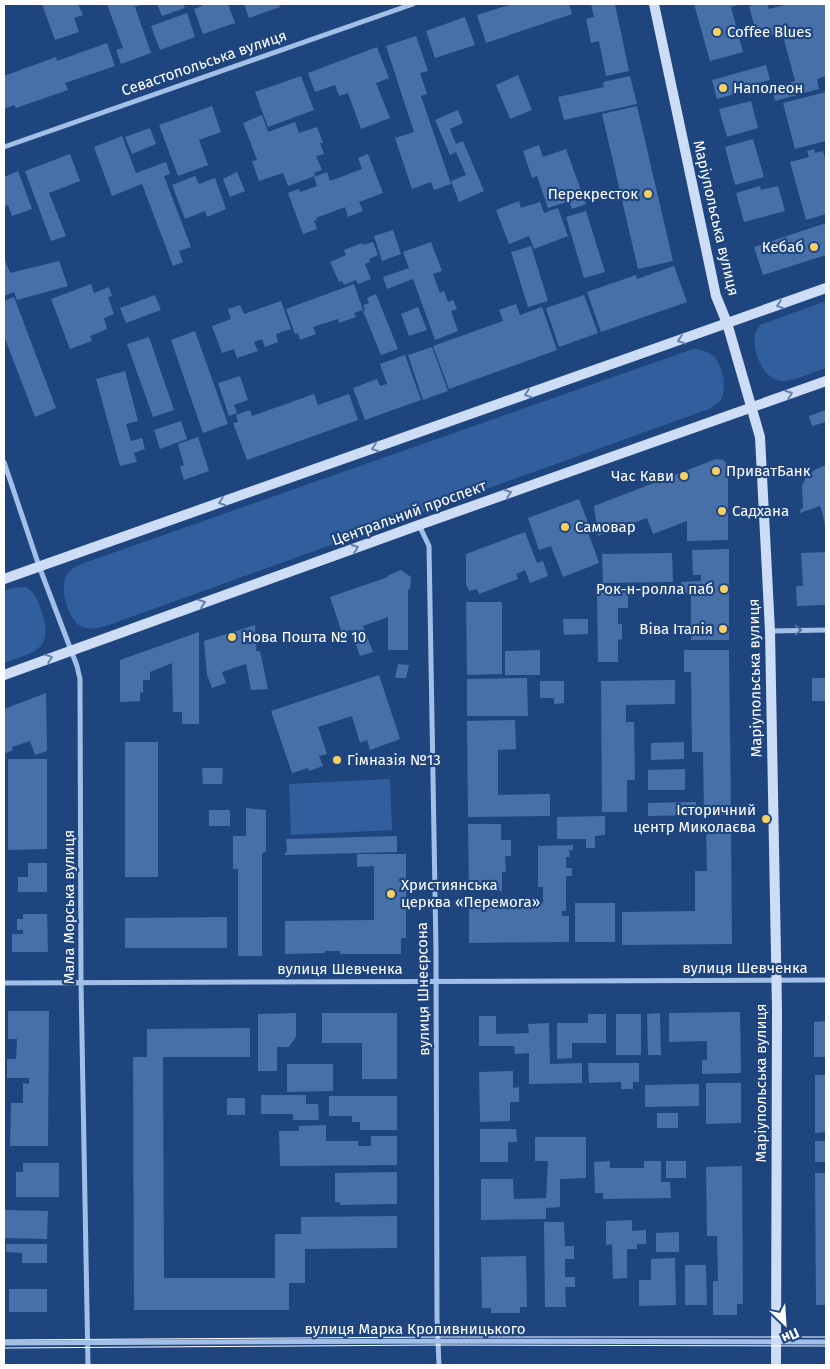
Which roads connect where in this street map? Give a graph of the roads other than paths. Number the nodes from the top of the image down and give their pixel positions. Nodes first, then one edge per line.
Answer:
1 (413, 4) edge
2 (654, 4) edge
3 (4, 146) edge
4 (826, 288) edge
5 (727, 323) junction
6 (826, 381) edge
7 (751, 407) junction
8 (4, 462) edge
9 (419, 525) junction
10 (40, 566) junction
11 (4, 579) edge
12 (826, 630) edge
13 (770, 631) junction
14 (71, 650) junction
15 (4, 675) edge
16 (826, 980) edge
17 (776, 981) junction
18 (4, 982) edge
19 (436, 982) junction
20 (81, 983) junction
21 (439, 1340) junction
22 (776, 1342) junction
23 (826, 1342) edge
24 (88, 1343) junction
25 (4, 1344) edge
26 (88, 1365) edge
27 (439, 1365) edge
28 (776, 1365) edge

1 - 3 street, Севастопольська вулиця
2 - 5 main road, Маріупольська вулиця
4 -> 5 main road
5 - 7 main road, Маріупольська вулиця
5 -> 10 main road
7 -> 6 main road, Центральний проспект
9 -> 7 main road, Центральний проспект
7 - 13 main road, Маріупольська вулиця
8 - 10 street, Мала Морська вулиця
14 -> 9 main road, Центральний проспект
9 - 19 street, вулиця Шнеєрсона
10 - 11 main road
10 - 14 street, Мала Морська вулиця
13 -> 12 street
13 - 17 main road, Маріупольська вулиця
15 -> 14 main road, Центральний проспект
14 - 20 street, Мала Морська вулиця
16 - 17 street, вулиця Шевченка
17 - 19 street, вулиця Шевченка
17 - 22 main road, Маріупольська вулиця
18 - 20 street, вулиця Шевченка
19 - 20 street, вулиця Шевченка
19 - 21 street, вулиця Шнеєрсона
20 - 24 street, Мала Морська вулиця
21 - 22 street, вулиця Марка Кропивницького
21 - 24 street, вулиця Марка Кропивницького
21 - 27 street, вулиця Шнеєрсона
22 - 23 street, вулиця Марка Кропивницького
22 - 28 main road, Маріупольська вулиця
24 - 25 street, вулиця Марка Кропивницького
24 - 26 street, Мала Морська вулиця

